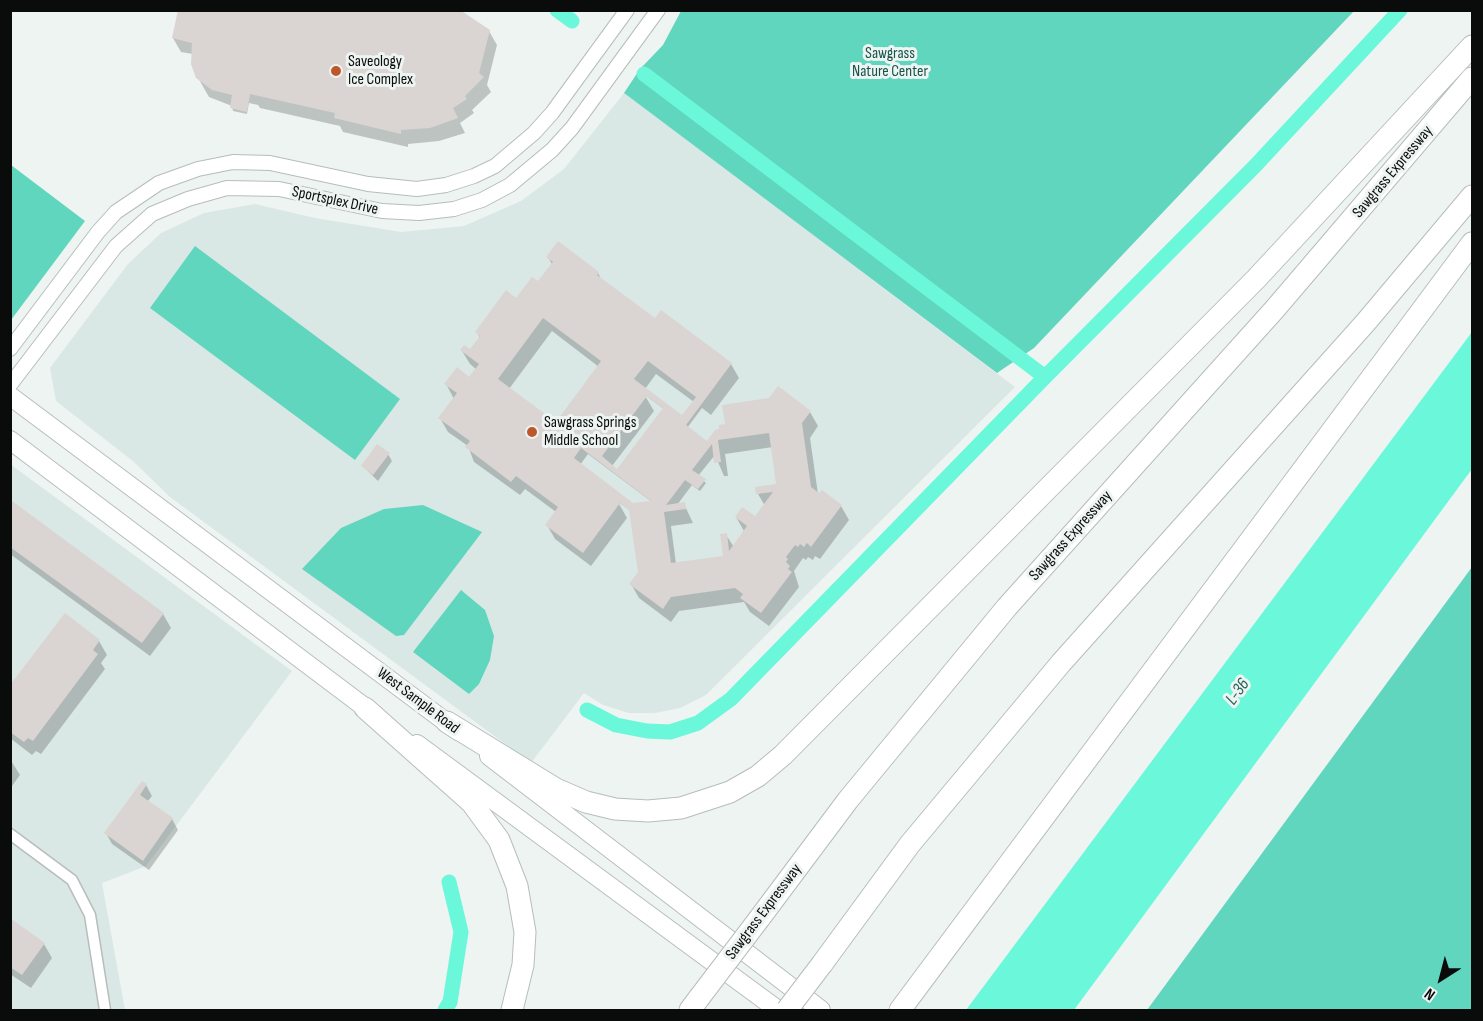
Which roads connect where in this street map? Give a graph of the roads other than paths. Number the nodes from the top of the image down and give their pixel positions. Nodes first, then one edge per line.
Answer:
1 (627, 10) edge
2 (658, 10) edge
3 (1473, 46) edge
4 (1473, 78) edge
5 (495, 166) junction
6 (510, 185) junction
7 (1473, 196) edge
8 (1473, 243) edge
9 (10, 349) edge
10 (10, 385) edge
11 (10, 396) edge
12 (10, 440) edge
13 (365, 708) junction
14 (447, 722) junction
15 (10, 834) edge
16 (695, 1004) edge
17 (105, 1009) edge
18 (512, 1011) edge
19 (778, 1011) edge
20 (787, 1011) edge
21 (821, 1011) edge
22 (900, 1011) edge

1 - 5 street, Sportsplex Drive
2 - 6 street, Sportsplex Drive
3 - 14 highway
4 - 16 highway, Sawgrass Expressway, bridge
5 - 6 street
5 - 9 street, Sportsplex Drive
6 - 10 street, Sportsplex Drive
7 - 20 highway, bridge
8 - 22 highway
11 - 14 main road, West Sample Road
12 - 13 main road, West Sample Road
13 - 18 highway
13 - 19 main road, West Sample Road
14 - 21 main road, West Sample Road
15 - 17 street

